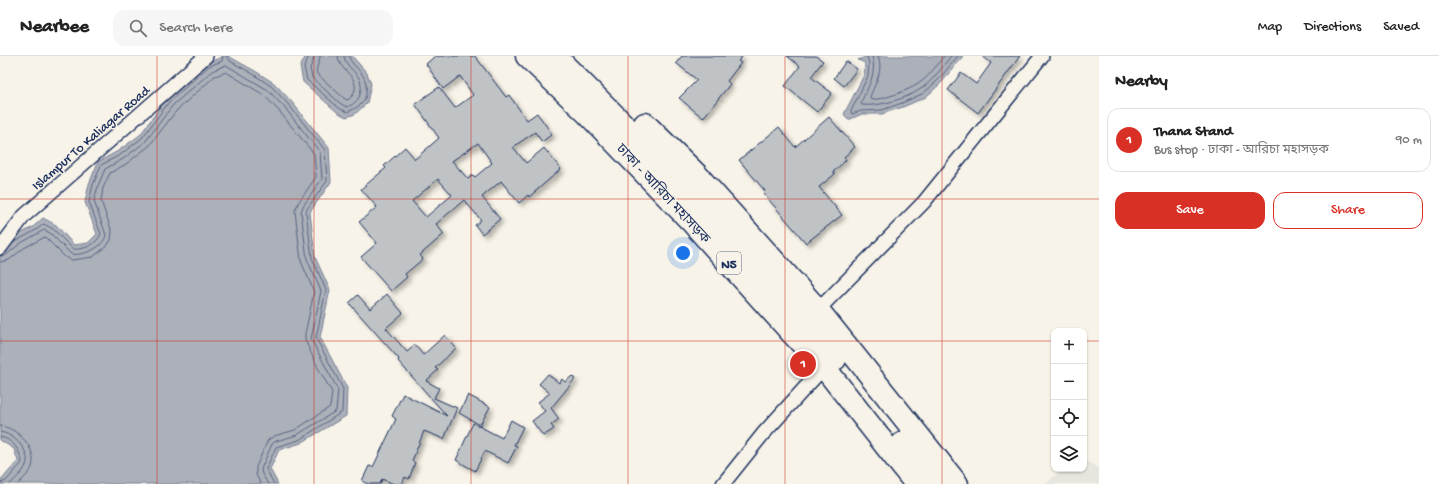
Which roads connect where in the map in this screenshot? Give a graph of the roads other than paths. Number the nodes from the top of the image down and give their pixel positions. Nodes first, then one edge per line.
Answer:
1 (206, 56) edge
2 (527, 56) edge
3 (555, 56) edge
4 (576, 56) edge
5 (1042, 56) edge
6 (0, 248) edge
7 (818, 310) junction
8 (824, 367) junction
9 (723, 484) edge
10 (916, 484) edge
11 (936, 484) edge
12 (956, 484) edge

1 - 6 street, Islampur To Kaliagar Road
2 - 8 highway, ঢাকা - আরিচা মহাসড়ক / N5
3 - 11 highway, N5
4 - 7 highway, N5
5 - 7 street
7 - 12 highway, N5
8 - 9 street
8 - 10 highway, ঢাকা - আরিচা মহাসড়ক / N5

